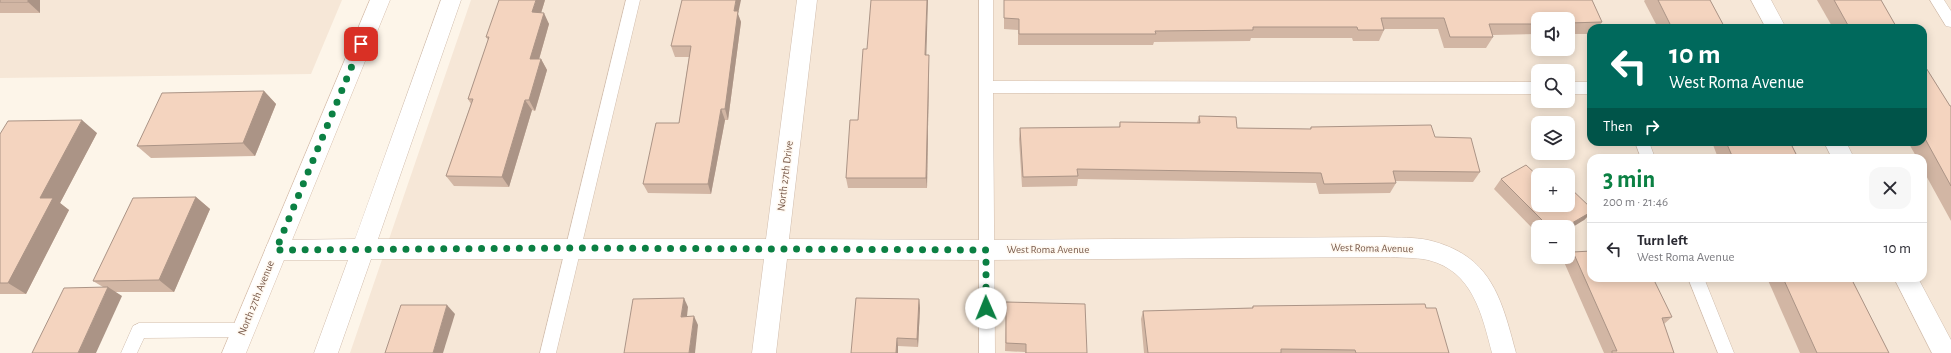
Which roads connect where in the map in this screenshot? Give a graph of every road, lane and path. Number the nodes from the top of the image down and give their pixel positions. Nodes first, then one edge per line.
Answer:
1 (380, 0) edge
2 (451, 0) edge
3 (633, 0) edge
4 (807, 0) edge
5 (986, 0) edge
6 (1761, 0) edge
7 (1937, 0) edge
8 (1951, 22) edge
9 (1774, 24) edge
10 (986, 87) junction
11 (1531, 88) edge
12 (1575, 88) edge
13 (1587, 88) edge
14 (574, 248) junction
15 (276, 250) junction
16 (776, 250) junction
17 (986, 250) junction
18 (362, 251) junction
19 (1698, 282) edge
20 (1908, 282) edge
21 (244, 330) junction
22 (129, 353) edge
23 (234, 353) edge
24 (326, 353) edge
25 (548, 353) edge
26 (764, 353) edge
27 (987, 353) edge
28 (1504, 353) edge
29 (1726, 353) edge
30 (1945, 353) edge

1 - 15 street, North 27th Avenue
2 - 18 street
3 - 14 lane
4 - 16 street, North 27th Drive
5 - 10 lane
6 - 9 street
7 - 8 lane
10 - 11 lane
10 - 17 lane
12 - 13 lane
14 - 16 street, West Roma Avenue
14 - 18 street, West Roma Avenue
14 - 25 lane
15 - 18 street, West Roma Avenue
15 - 21 street, North 27th Avenue
16 - 17 street, West Roma Avenue
16 - 26 street, North 27th Drive
17 - 27 lane
17 - 28 street, West Roma Avenue
18 - 24 street
19 - 29 lane
20 - 30 street
21 - 22 lane
21 - 23 street, North 27th Avenue

